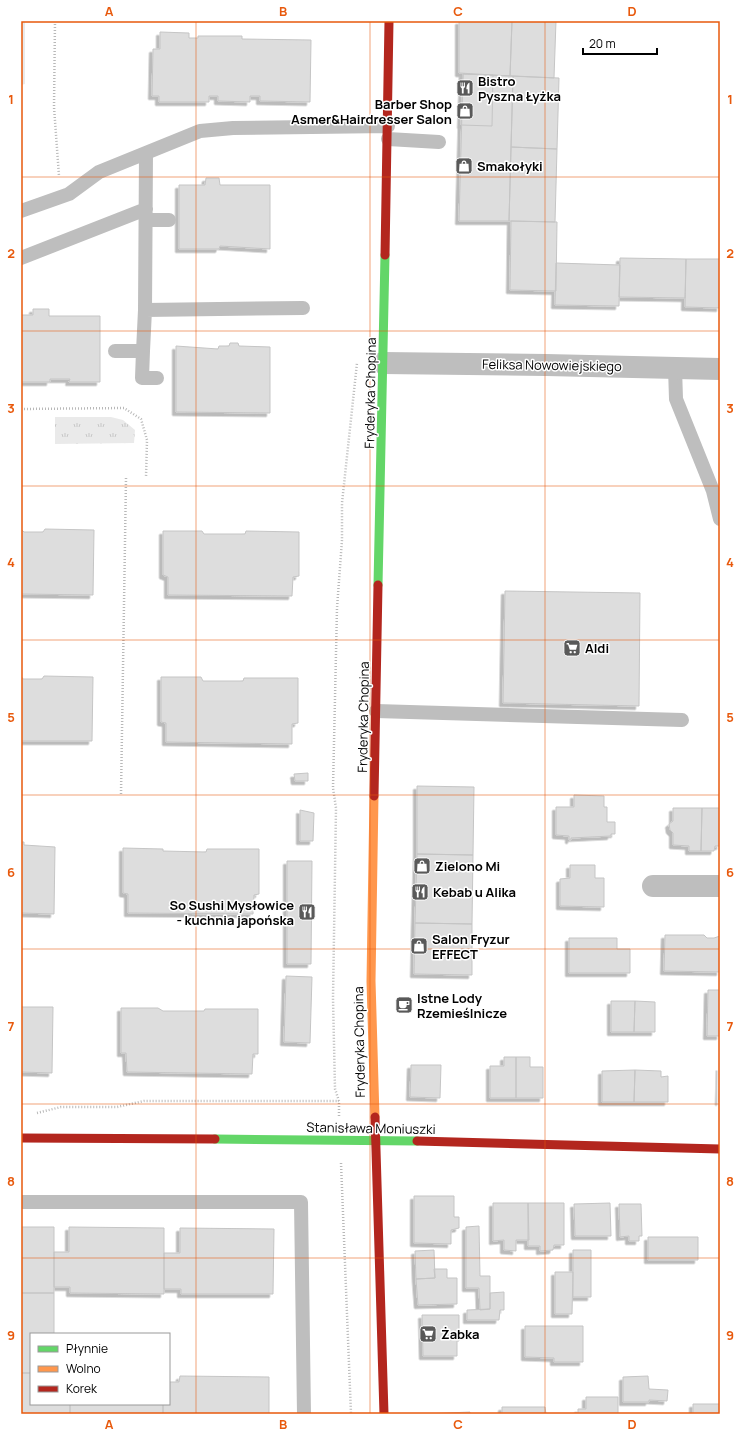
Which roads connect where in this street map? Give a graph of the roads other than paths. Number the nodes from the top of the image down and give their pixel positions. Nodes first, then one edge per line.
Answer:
1 (390, 21) edge
2 (388, 133) junction
3 (439, 142) dead end
4 (146, 153) junction
5 (21, 211) edge
6 (146, 214) junction
7 (169, 220) dead end
8 (21, 258) edge
9 (303, 308) dead end
10 (145, 310) junction
11 (114, 351) dead end
12 (143, 351) junction
13 (383, 364) junction
14 (674, 368) junction
15 (720, 369) edge
16 (158, 378) dead end
17 (720, 519) edge
18 (376, 712) junction
19 (682, 720) dead end
20 (654, 886) dead end
21 (720, 886) edge
22 (21, 1138) edge
23 (375, 1140) junction
24 (720, 1148) edge
25 (21, 1202) edge
26 (304, 1414) edge
27 (384, 1414) edge

1 - 2 street, Fryderyka Chopina
2 - 3 lane
2 - 4 lane
2 - 13 street, Fryderyka Chopina
4 - 5 lane
4 - 6 lane
6 - 7 lane
6 - 8 lane
6 - 10 lane
9 - 10 lane
10 - 12 lane
11 - 12 lane
12 - 16 lane
13 - 14 street, Feliksa Nowowiejskiego
13 - 18 street, Fryderyka Chopina
14 - 15 street, Feliksa Nowowiejskiego
14 - 17 lane
18 - 19 lane
18 - 23 street, Fryderyka Chopina
20 - 21 street
22 - 23 street, Stanisława Moniuszki
23 - 24 street, Stanisława Moniuszki
23 - 27 street, Fryderyka Chopina
25 - 26 lane

